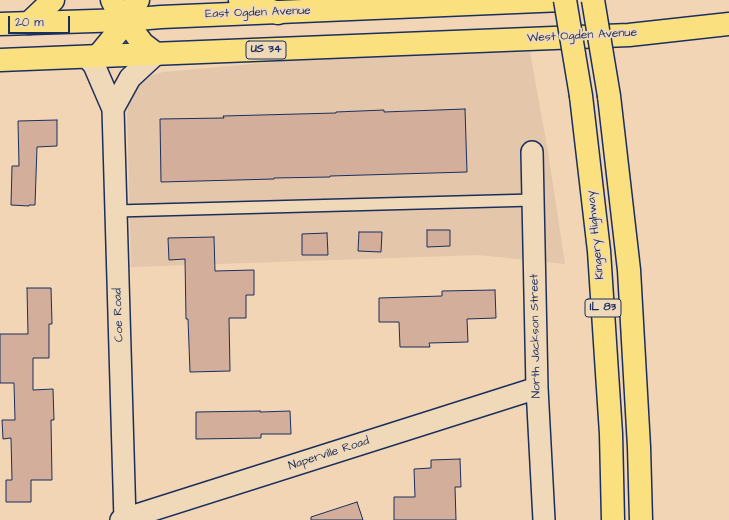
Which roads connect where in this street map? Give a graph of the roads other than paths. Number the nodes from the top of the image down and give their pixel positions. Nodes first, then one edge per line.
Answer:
1 (53, 0) edge
2 (112, 0) edge
3 (138, 0) edge
4 (240, 0) edge
5 (564, 0) edge
6 (593, 0) edge
7 (278, 12) junction
8 (125, 20) junction
9 (29, 23) junction
10 (0, 24) edge
11 (729, 24) edge
12 (156, 54) junction
13 (92, 57) junction
14 (0, 60) edge
15 (113, 109) junction
16 (532, 152) dead end
17 (533, 200) junction
18 (116, 210) junction
19 (538, 388) junction
20 (124, 520) edge
21 (544, 520) edge
22 (613, 520) edge
23 (641, 520) edge

1 - 9 main road
2 - 8 main road
3 - 8 main road
4 - 7 main road
5 - 7 main road, East Ogden Avenue
5 - 22 main road, Kingery Highway / IL 83, bridge
6 - 23 main road, IL 83, bridge
7 - 8 main road, East Ogden Avenue
8 - 9 main road, East Ogden Avenue
8 - 12 main road
8 - 13 main road
9 - 10 main road, East Ogden Avenue
11 - 12 main road, West Ogden Avenue / US 34
12 - 13 main road, US 34
12 - 15 street
13 - 14 main road, US 34
13 - 15 street, Coe Road
15 - 18 street, Coe Road
16 - 17 street, North Jackson Street
17 - 18 lane
17 - 19 street, North Jackson Street
18 - 20 street, Coe Road
19 - 20 street, Naperville Road
19 - 21 street, North Jackson Street

